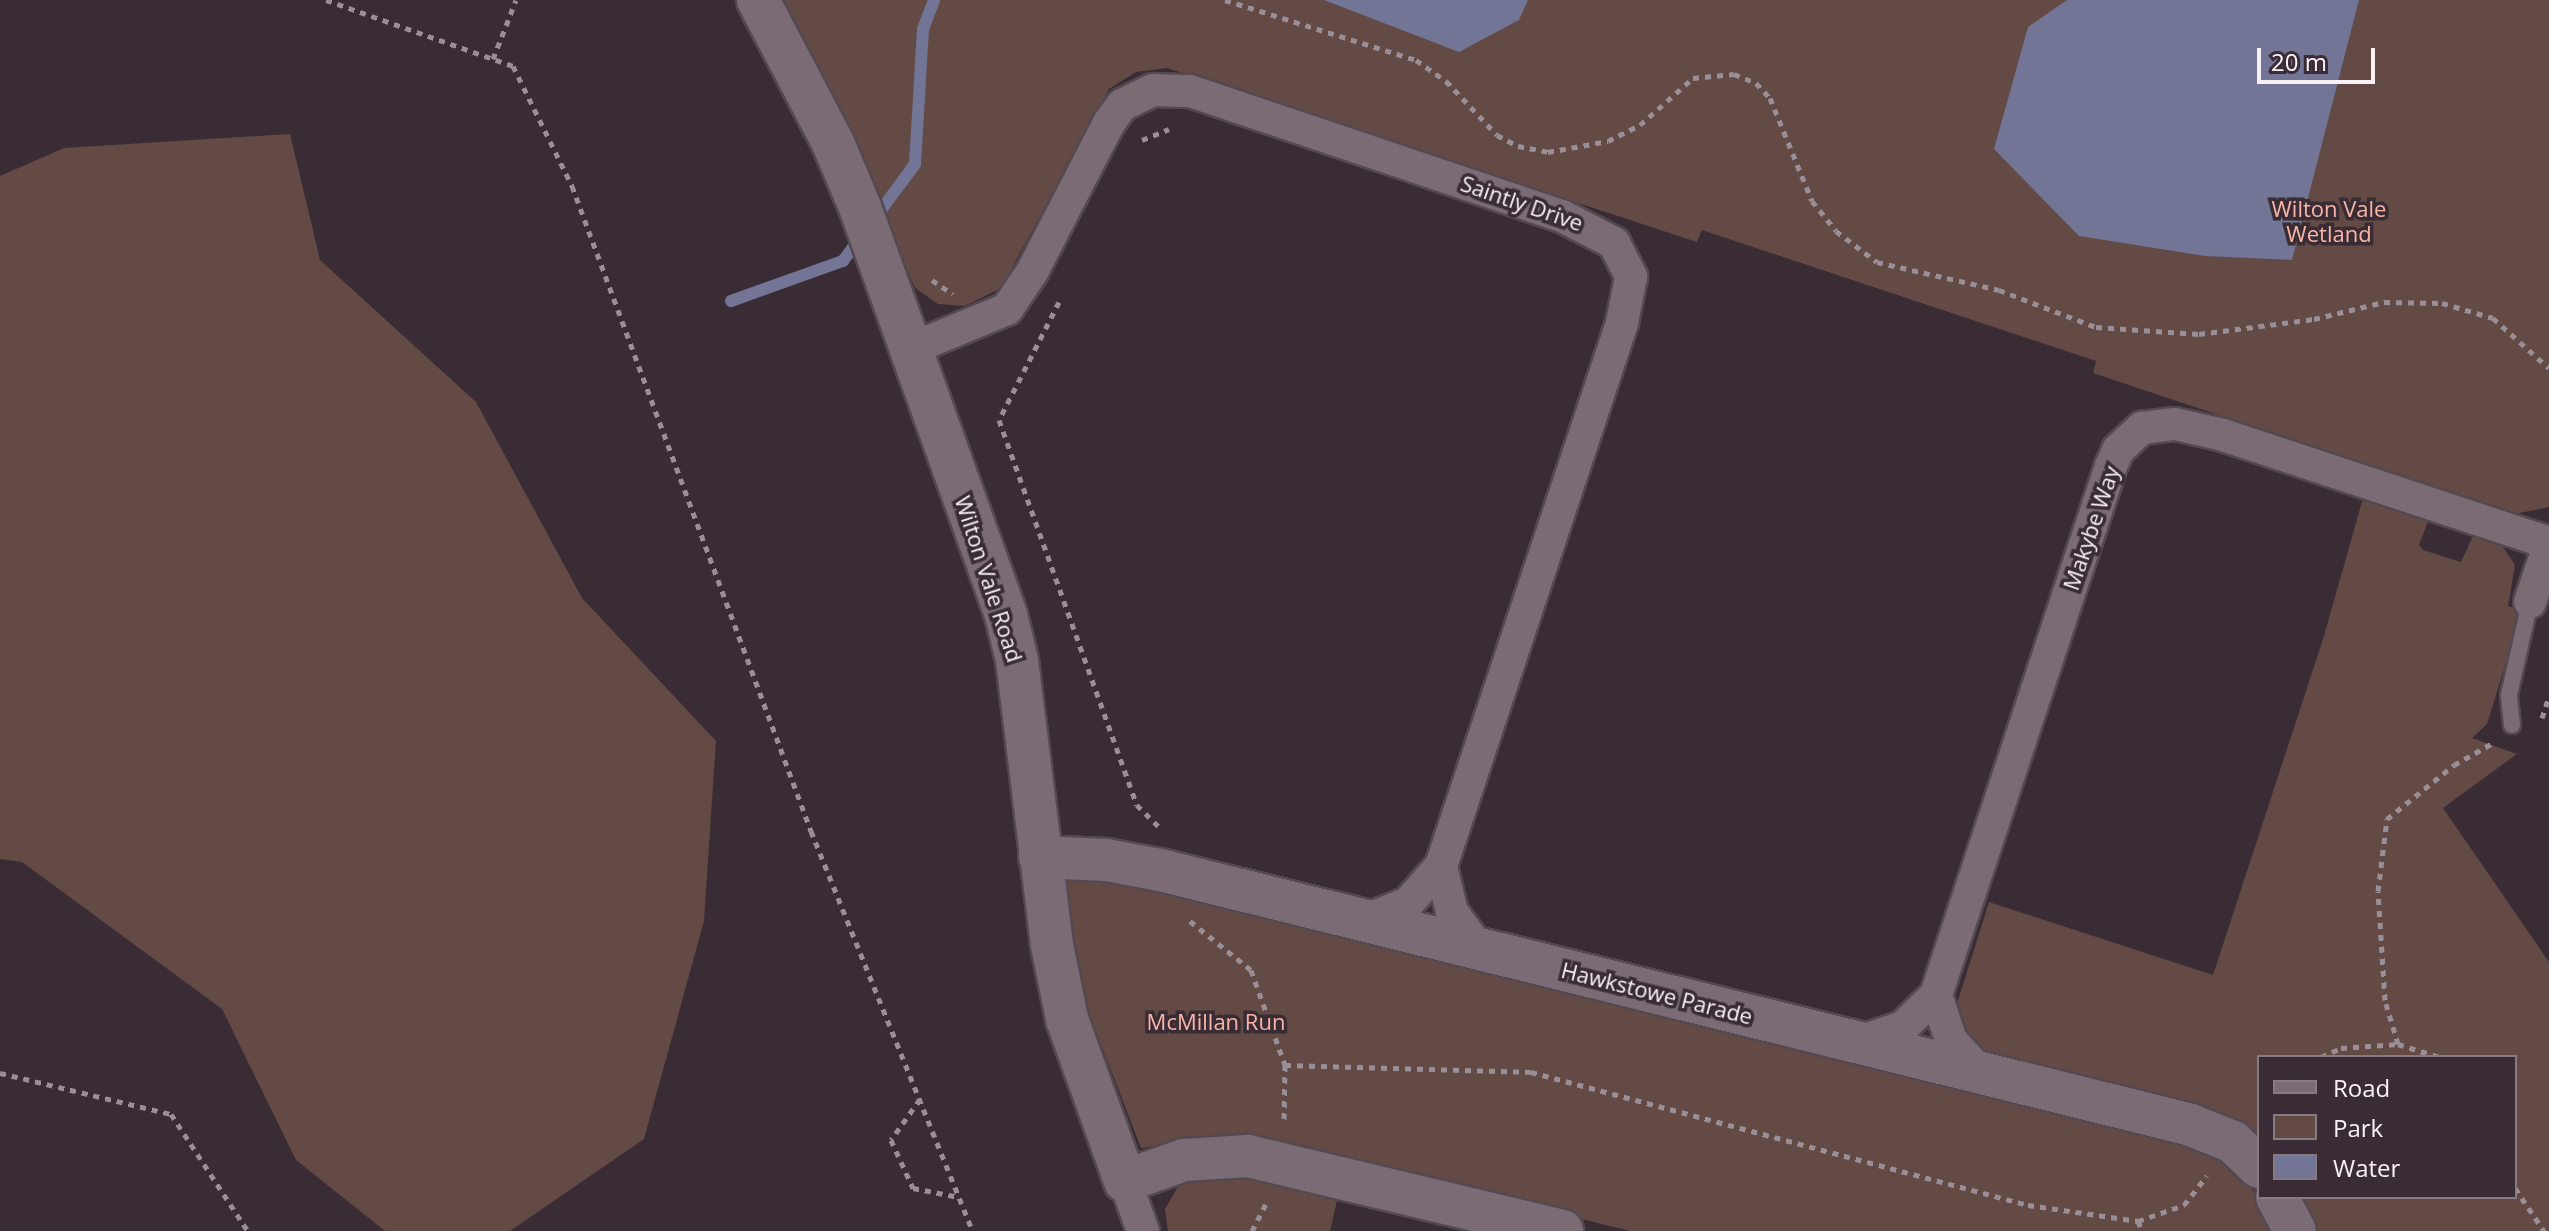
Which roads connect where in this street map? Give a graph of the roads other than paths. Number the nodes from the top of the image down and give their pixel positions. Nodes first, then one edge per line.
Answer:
1 (758, 0) edge
2 (913, 348) junction
3 (2549, 544) edge
4 (2530, 602) joint
5 (2512, 725) dead end
6 (1040, 857) junction
7 (1441, 866) junction
8 (1364, 921) junction
9 (1480, 950) junction
10 (1936, 995) junction
11 (1859, 1042) junction
12 (1982, 1074) junction
13 (1125, 1181) junction
14 (2257, 1182) edge
15 (1143, 1231) edge
16 (1562, 1231) edge

1 - 2 street, Wilton Vale Road
2 - 6 street, Wilton Vale Road
2 - 7 street, Saintly Drive
3 - 4 street
3 - 10 street, Makybe Way
4 - 5 lane
6 - 8 street, Hawkstowe Parade
6 - 13 street, Wilton Vale Road
7 - 8 street, Saintly Drive
7 - 9 street
8 - 9 street, Hawkstowe Parade
9 - 11 street, Hawkstowe Parade
10 - 11 street, Makybe Way
10 - 12 street
11 - 12 street, Hawkstowe Parade
12 - 14 street, Hawkstowe Parade
13 - 15 street, Wilton Vale Road
13 - 16 street

